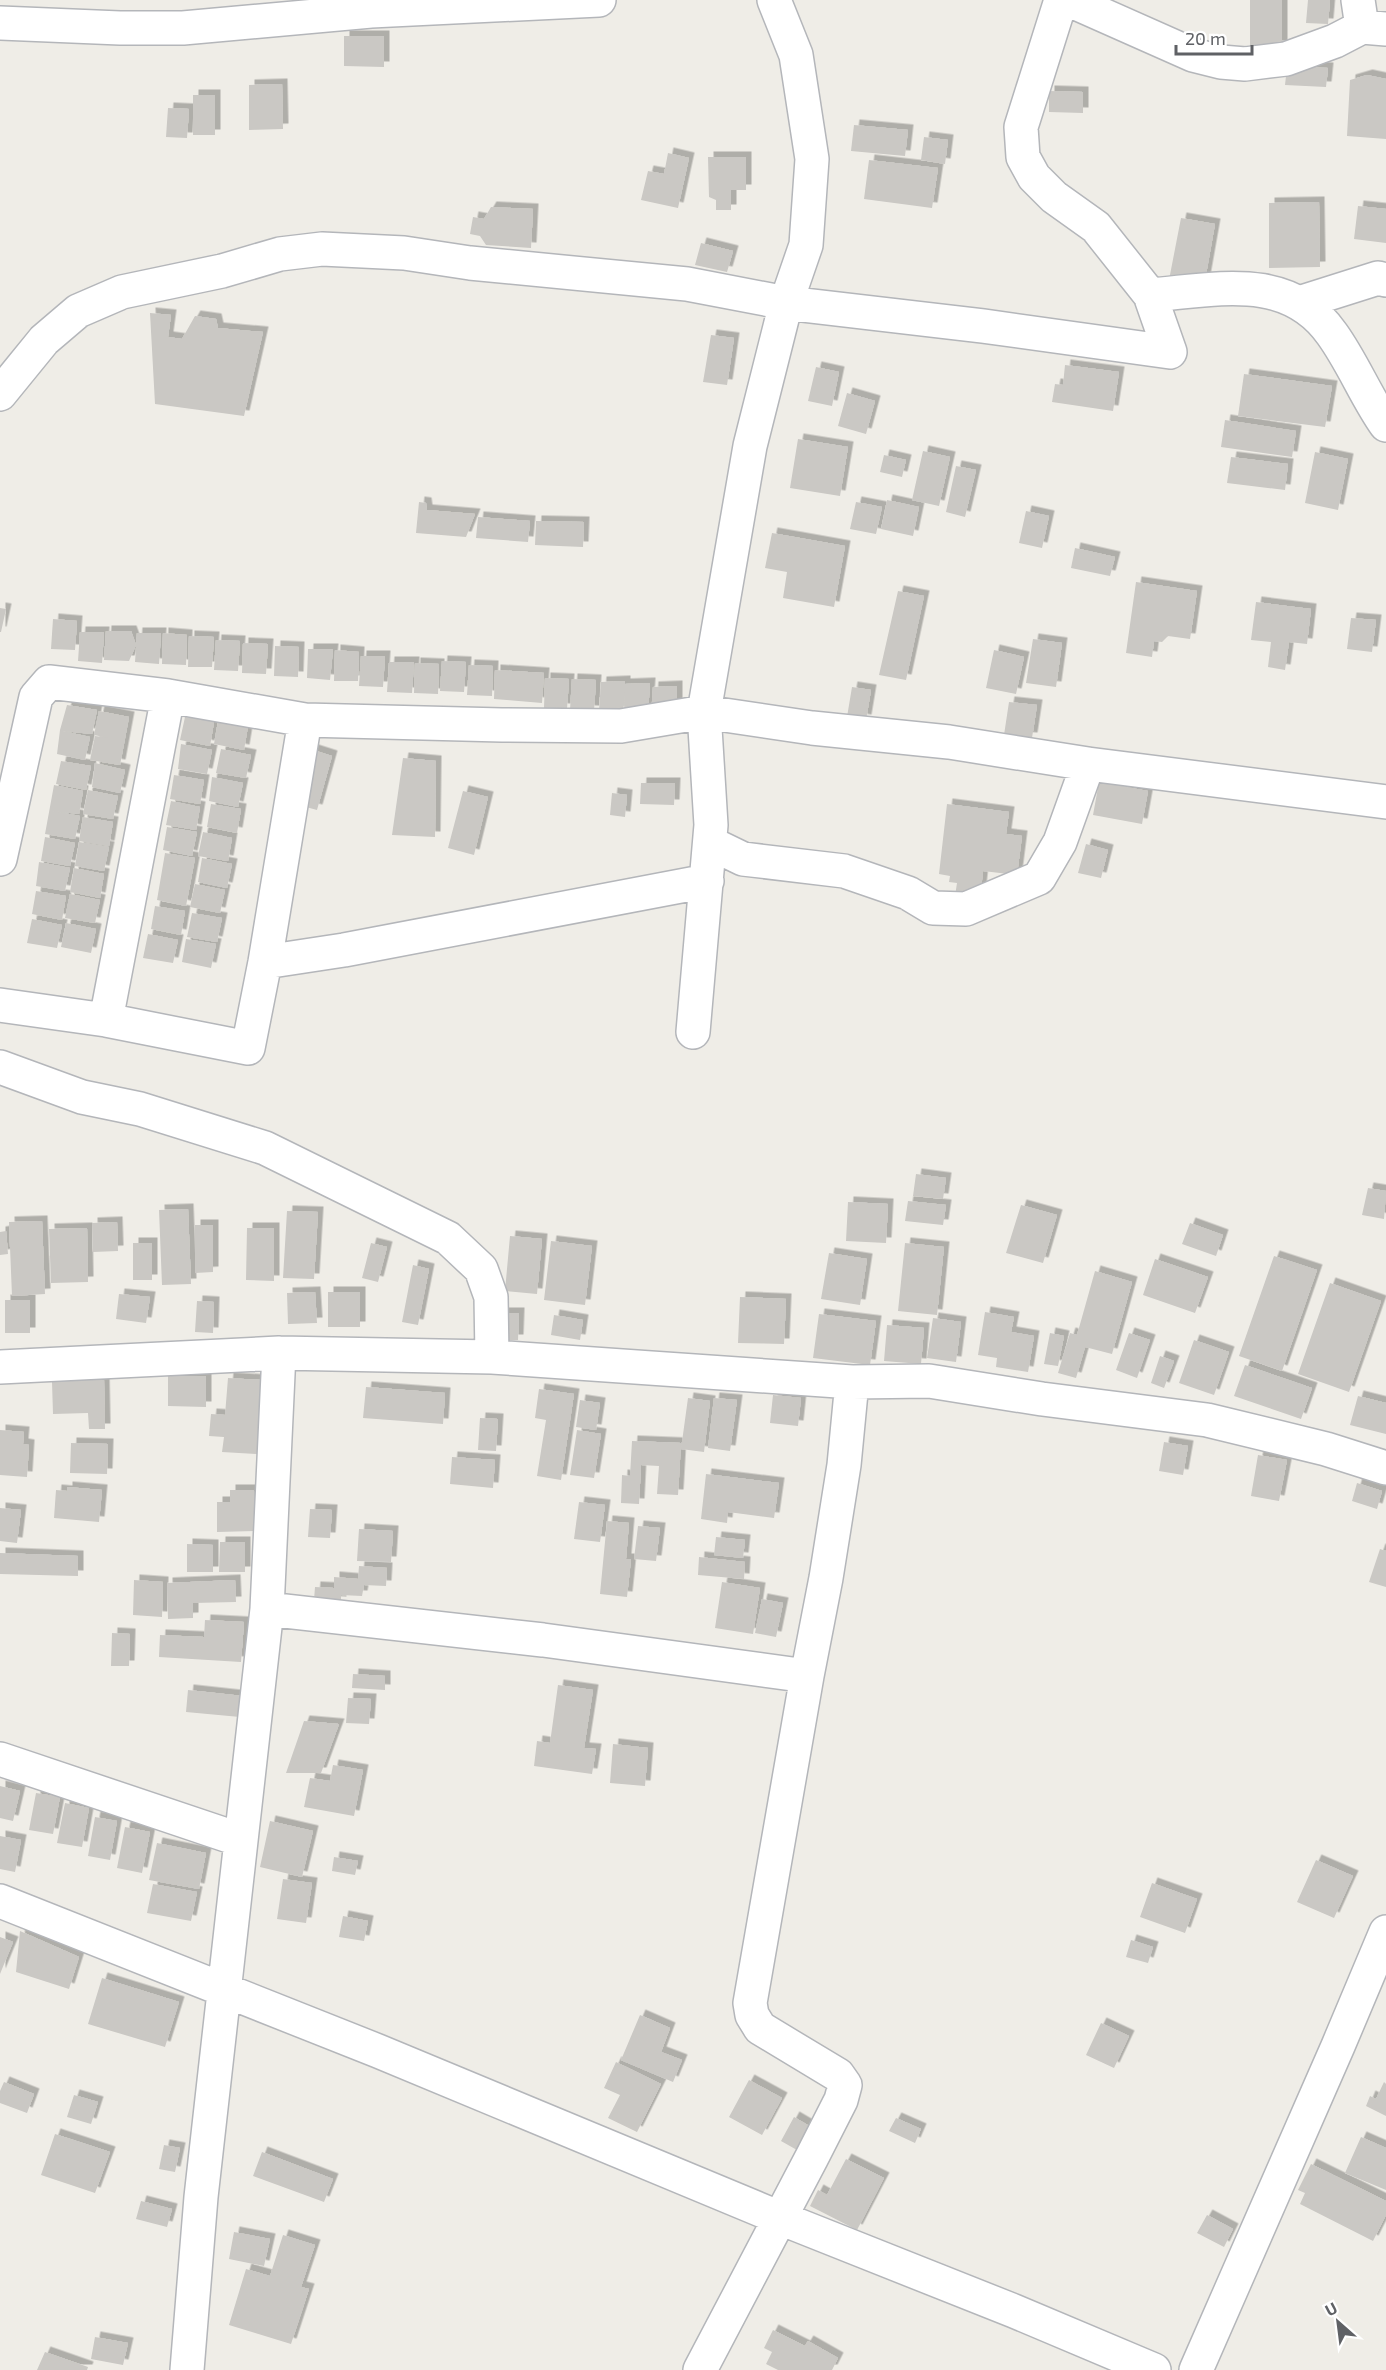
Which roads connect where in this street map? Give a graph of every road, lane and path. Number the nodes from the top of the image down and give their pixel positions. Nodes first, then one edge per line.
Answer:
1 (599, 0) edge
2 (774, 0) edge
3 (1061, 0) edge
4 (1069, 0) edge
5 (1369, 19) edge
6 (0, 22) edge
7 (1386, 280) edge
8 (1150, 295) junction
9 (786, 303) junction
10 (1299, 303) junction
11 (0, 394) edge
12 (1386, 425) edge
13 (168, 696) junction
14 (704, 712) junction
15 (305, 720) junction
16 (1088, 764) junction
17 (1386, 802) edge
18 (710, 843) junction
19 (0, 859) edge
20 (707, 882) junction
21 (265, 962) junction
22 (0, 1005) edge
23 (106, 1020) junction
24 (693, 1032) dead end
25 (0, 1067) edge
26 (279, 1353) junction
27 (492, 1357) junction
28 (0, 1367) edge
29 (852, 1382) junction
30 (1386, 1468) edge
31 (267, 1610) junction
32 (807, 1676) junction
33 (0, 1759) edge
34 (241, 1840) junction
35 (0, 1901) edge
36 (1386, 1932) edge
37 (224, 1990) junction
38 (780, 2218) junction
39 (187, 2370) edge
40 (700, 2370) edge
41 (1154, 2370) edge
42 (1196, 2370) edge

1 - 6 street
2 - 9 street
3 - 8 street
4 - 5 street
7 - 10 street
8 - 9 street
8 - 10 street
9 - 11 street
9 - 14 street
10 - 12 street
13 - 15 street
13 - 19 street
13 - 23 street
14 - 15 street
14 - 16 street
14 - 18 street
15 - 21 street
16 - 17 street
16 - 18 street
18 - 20 street
20 - 21 street
20 - 24 street
21 - 23 street
22 - 23 street
25 - 27 street
26 - 27 street
26 - 28 street
26 - 31 street
27 - 29 street
29 - 30 street
29 - 32 street
31 - 32 street
31 - 34 street
32 - 38 street
33 - 34 street
34 - 37 street
35 - 37 street
36 - 42 street
37 - 38 street
37 - 39 street
38 - 40 street
38 - 41 street

